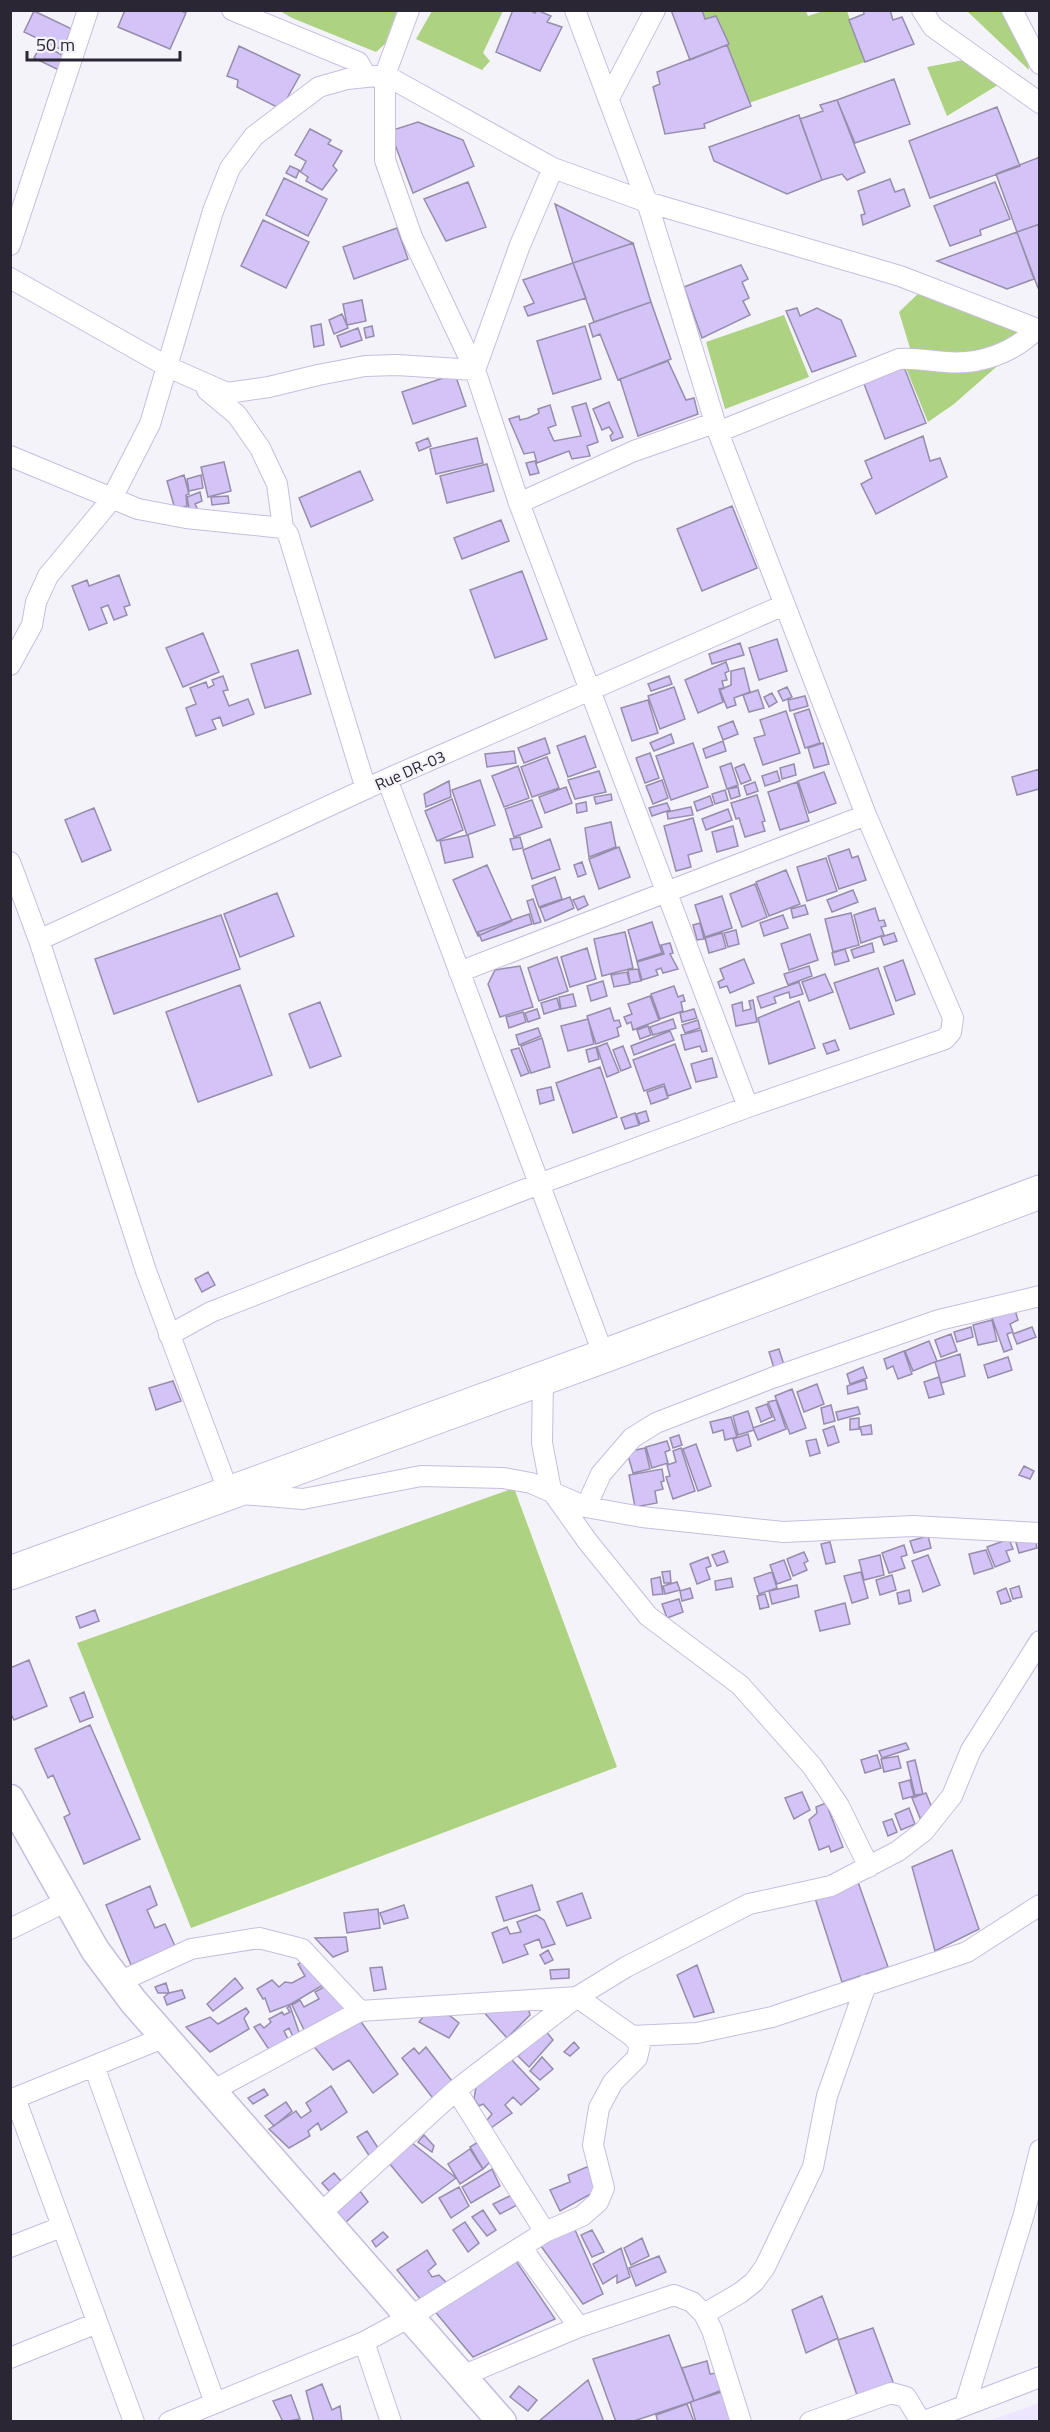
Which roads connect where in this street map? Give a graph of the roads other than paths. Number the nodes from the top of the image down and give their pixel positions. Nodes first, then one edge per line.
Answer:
1 (409, 10) edge
2 (575, 10) edge
3 (655, 10) edge
4 (922, 10) edge
5 (1012, 10) edge
6 (233, 11) edge
7 (89, 13) edge
8 (1040, 64) edge
9 (376, 76) junction
10 (609, 98) junction
11 (1040, 103) edge
12 (553, 168) junction
13 (647, 202) junction
14 (10, 245) edge
15 (10, 278) edge
16 (1038, 329) edge
17 (168, 368) junction
18 (475, 370) junction
19 (198, 382) junction
20 (716, 427) junction
21 (10, 456) edge
22 (111, 500) junction
23 (519, 503) junction
24 (284, 528) junction
25 (784, 605) junction
26 (10, 665) edge
27 (590, 690) junction
28 (387, 780) junction
29 (366, 789) junction
30 (866, 815) junction
31 (10, 862) edge
32 (667, 892) junction
33 (39, 940) junction
34 (459, 972) junction
35 (748, 1107) junction
36 (539, 1184) junction
37 (1040, 1192) edge
38 (1040, 1296) edge
39 (169, 1335) junction
40 (604, 1356) junction
41 (543, 1379) junction
42 (551, 1490) junction
43 (229, 1493) junction
44 (586, 1507) junction
45 (1040, 1533) edge
46 (10, 1573) edge
47 (1040, 1641) edge
48 (10, 1798) edge
49 (869, 1867) junction
50 (67, 1901) junction
51 (1040, 1905) edge
52 (10, 1929) edge
53 (119, 1982) junction
54 (866, 1985) junction
55 (577, 1997) junction
56 (360, 2011) junction
57 (632, 2036) junction
58 (165, 2037) junction
59 (94, 2066) junction
60 (456, 2090) junction
61 (212, 2091) junction
62 (13, 2099) edge
63 (1040, 2150) edge
64 (320, 2214) junction
65 (61, 2227) junction
66 (545, 2232) junction
67 (10, 2247) edge
68 (521, 2247) junction
69 (704, 2314) junction
70 (410, 2317) junction
71 (97, 2323) junction
72 (579, 2327) junction
73 (363, 2342) junction
74 (10, 2358) edge
75 (462, 2376) junction
76 (1040, 2378) edge
77 (215, 2403) junction
78 (965, 2406) junction
79 (134, 2421) edge
80 (169, 2421) edge
81 (391, 2421) edge
82 (502, 2421) edge
83 (741, 2421) edge
84 (810, 2421) edge
85 (921, 2421) edge

1 - 9 street
2 - 10 street
3 - 10 street
4 - 11 street
5 - 8 street
6 - 9 street
7 - 14 street
9 - 12 street
9 - 17 street
9 - 18 street
10 - 13 street
12 - 13 street
12 - 18 street
13 - 16 street
13 - 20 street
15 - 17 street
16 - 20 street
17 - 19 street
17 - 22 street
18 - 19 street
18 - 23 street
19 - 24 street
20 - 23 street
20 - 25 street
21 - 22 street
22 - 24 street
22 - 26 street
23 - 27 street
24 - 29 street
25 - 27 street, Rue DR-03
25 - 30 street
27 - 28 street, Rue DR-03
27 - 32 street
28 - 29 street, Rue DR-03
28 - 34 street
29 - 33 street, Rue DR-03
30 - 32 street
30 - 35 street
31 - 33 street
32 - 34 street
32 - 35 street
33 - 39 street
34 - 36 street
35 - 36 street
36 - 39 street
36 - 40 street
37 - 40 highway
38 - 44 street
39 - 43 street
40 - 41 highway
41 - 42 street
41 - 43 highway
42 - 43 street
42 - 44 street
42 - 49 street
43 - 46 highway
44 - 45 street
47 - 49 street
48 - 50 main road
49 - 55 street
50 - 52 street
50 - 53 main road
51 - 54 street
53 - 56 street
53 - 58 main road
54 - 57 street
54 - 69 street
55 - 56 street
55 - 57 street
55 - 60 street
56 - 61 street
57 - 66 street
58 - 59 street
58 - 61 main road
59 - 62 street
59 - 77 street
60 - 64 street
60 - 66 street
61 - 64 main road
62 - 65 street
63 - 78 street
64 - 70 main road
65 - 67 street
65 - 71 street
66 - 68 street
68 - 70 street
68 - 72 street
69 - 72 street
69 - 83 street
70 - 73 street
70 - 75 main road
71 - 74 street
71 - 79 street
72 - 75 street
73 - 77 street
73 - 81 street
75 - 82 main road
76 - 78 street
77 - 80 street
78 - 85 street
84 - 85 street

